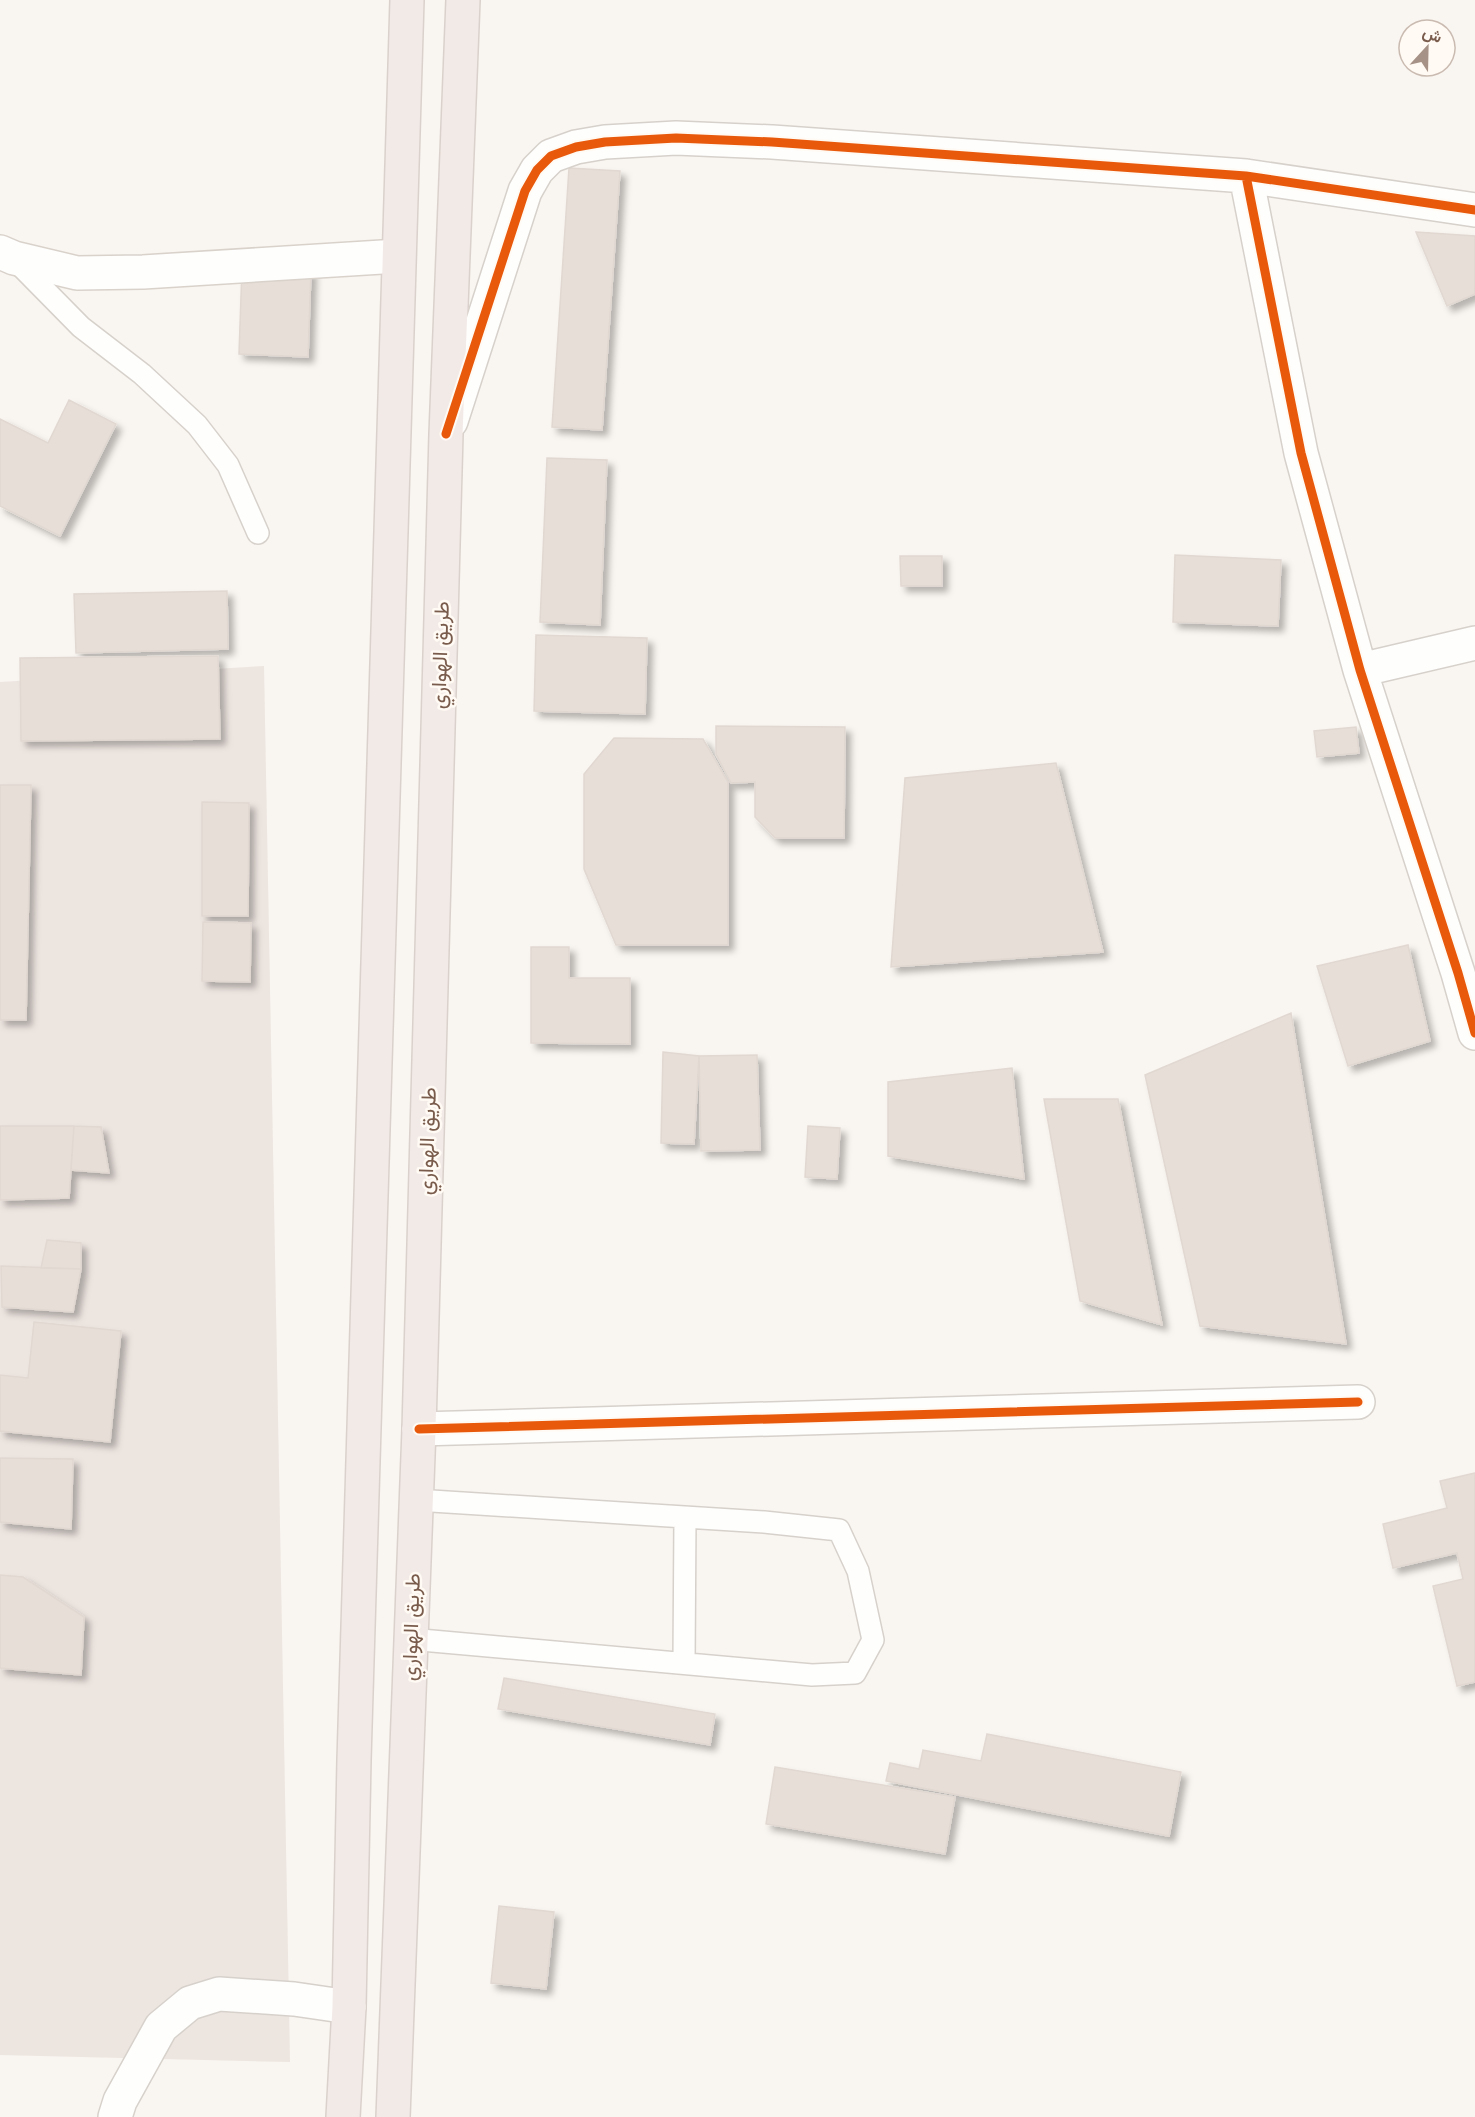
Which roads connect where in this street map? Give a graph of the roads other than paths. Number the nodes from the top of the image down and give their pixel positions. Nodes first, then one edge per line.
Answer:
1 (407, 0) edge
2 (463, 0) edge
3 (1246, 176) junction
4 (1475, 210) edge
5 (7, 255) edge
6 (399, 256) junction
7 (446, 434) junction
8 (258, 533) dead end
9 (1475, 643) edge
10 (1360, 670) junction
11 (1475, 1033) edge
12 (1358, 1402) dead end
13 (419, 1429) junction
14 (416, 1500) junction
15 (685, 1517) junction
16 (410, 1639) junction
17 (684, 1663) junction
18 (349, 2007) junction
19 (115, 2117) edge
20 (343, 2117) edge
21 (393, 2117) edge

1 - 6 highway
2 - 7 highway, طريق الهواري
3 - 4 street
3 - 7 street
3 - 10 street
5 - 6 street
5 - 8 lane
6 - 18 highway
7 - 13 highway, طريق الهواري
9 - 10 street
10 - 11 street
12 - 13 street
13 - 14 highway, طريق الهواري
14 - 15 lane
14 - 16 highway, طريق الهواري
15 - 17 lane
15 - 17 lane
16 - 17 lane
16 - 21 highway, طريق الهواري
18 - 19 street
18 - 20 highway

